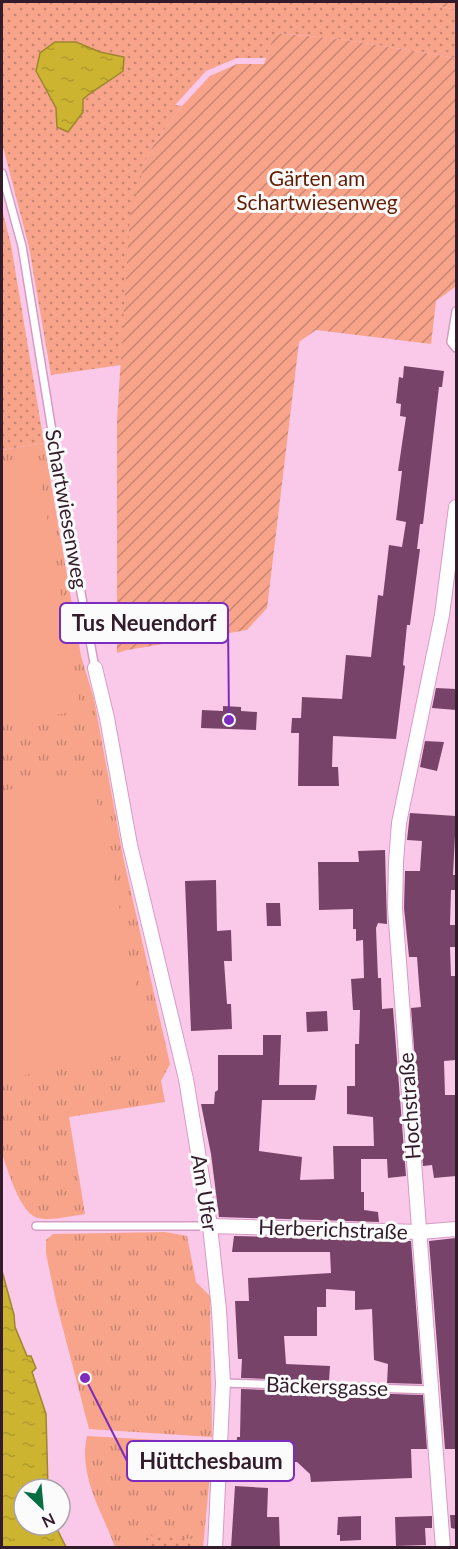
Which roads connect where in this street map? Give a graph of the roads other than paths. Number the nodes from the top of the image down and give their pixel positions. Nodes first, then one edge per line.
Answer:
1 (2, 173) edge
2 (456, 311) edge
3 (456, 348) edge
4 (456, 507) edge
5 (96, 666) joint
6 (130, 845) joint
7 (36, 1226) dead end
8 (210, 1226) junction
9 (456, 1229) edge
10 (420, 1232) junction
11 (223, 1383) junction
12 (431, 1390) junction
13 (215, 1548) edge
14 (443, 1548) edge

1 - 5 lane, Schartwiesenweg
2 - 3 lane
4 - 10 street, Hochstraße
5 - 6 street, Schartwiesenweg
6 - 8 street, Am Ufer
7 - 8 lane
8 - 10 street, Herberichstraße
8 - 11 street, Am Ufer
9 - 10 street, Herberichstraße
10 - 12 street, Hochstraße
11 - 12 lane, Bäckersgasse
11 - 13 street, Am Ufer
12 - 14 street, Hochstraße

